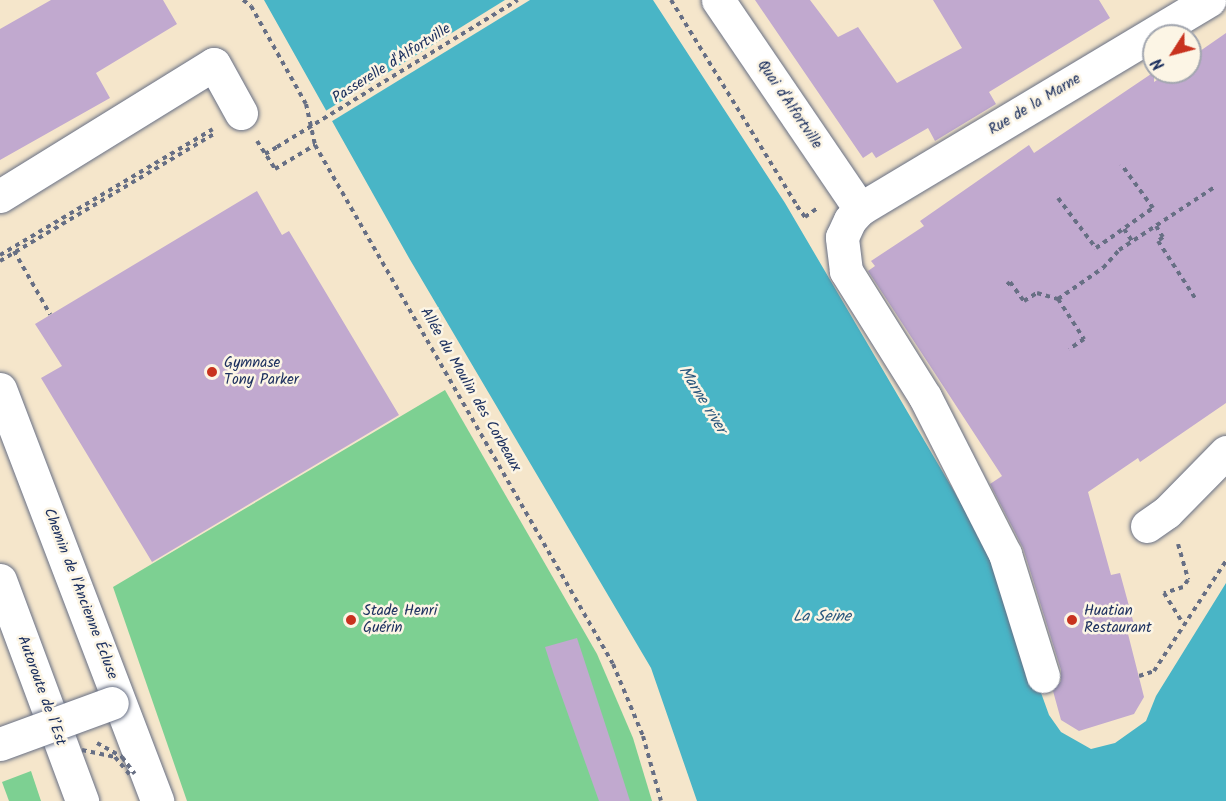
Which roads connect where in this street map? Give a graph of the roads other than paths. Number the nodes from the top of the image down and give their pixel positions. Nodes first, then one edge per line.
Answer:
1 (718, 0) edge
2 (1209, 0) edge
3 (232, 121) road end
4 (0, 196) edge
5 (860, 209) junction
6 (0, 389) edge
7 (1226, 452) edge
8 (1147, 526) dead end
9 (0, 580) edge
10 (1043, 676) dead end
11 (116, 702) junction
12 (0, 744) edge
13 (82, 801) edge
14 (157, 801) edge

1 - 5 main road, Quai d'Alfortville
2 - 5 main road, Rue de la Marne
3 - 4 main road
5 - 10 main road
6 - 11 main road, Chemin de l'Ancienne Écluse
7 - 8 main road
9 - 13 main road, Autoroute de l’Est
11 - 12 main road, bridge
11 - 14 main road, Chemin de l'Ancienne Écluse

